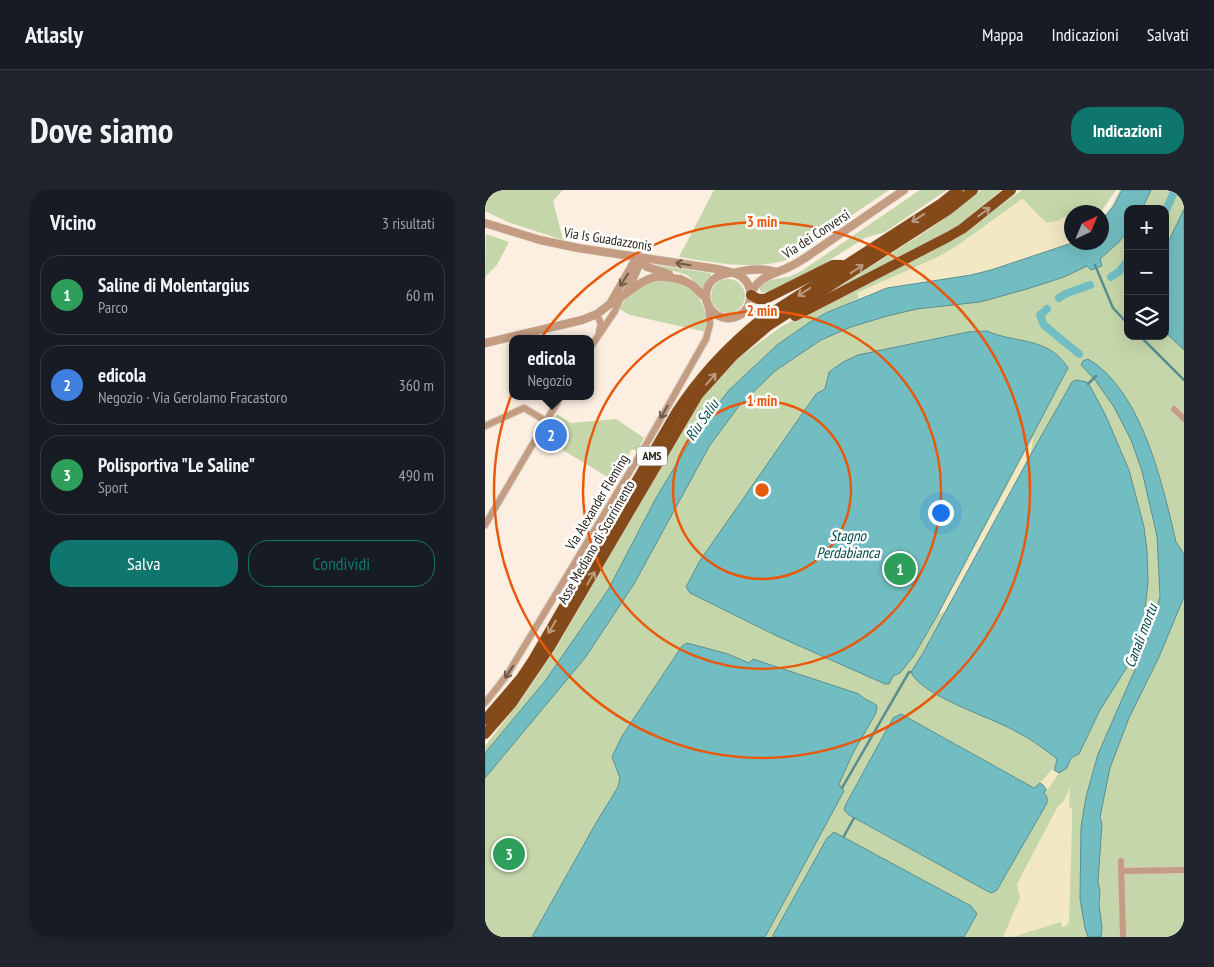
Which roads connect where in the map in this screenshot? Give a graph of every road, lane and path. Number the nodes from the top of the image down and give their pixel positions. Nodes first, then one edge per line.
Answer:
1 (904, 190) edge
2 (958, 190) edge
3 (973, 190) edge
4 (1011, 190) edge
5 (485, 223) edge
6 (637, 257) junction
7 (844, 266) junction
8 (717, 269) junction
9 (744, 270) junction
10 (776, 272) junction
11 (731, 273) junction
12 (684, 281) junction
13 (628, 290) junction
14 (751, 293) junction
15 (619, 299) junction
16 (707, 302) junction
17 (610, 304) junction
18 (597, 314) junction
19 (787, 314) junction
20 (599, 333) junction
21 (519, 335) edge
22 (509, 337) edge
23 (594, 341) edge
24 (485, 343) edge
25 (559, 400) edge
26 (1174, 409) dead end
27 (1184, 418) edge
28 (546, 421) junction
29 (485, 426) edge
30 (485, 524) edge
31 (485, 703) edge
32 (485, 720) edge
33 (485, 734) edge
34 (1121, 861) dead end
35 (1121, 870) junction
36 (1184, 870) edge
37 (1123, 937) edge

1 - 10 street, Via dei Conversi
2 -> 7 highway, Asse Mediano di Scorrimento / AMS
19 -> 3 highway, Asse Mediano di Scorrimento / AMS
19 -> 4 highway
5 - 6 street, Via Is Guadazzonis
8 -> 6 street, Via Is Guadazzonis
6 - 12 street
6 - 13 street
6 -> 17 street
7 - 14 highway
7 -> 32 highway, Asse Mediano di Scorrimento / AMS
8 - 9 street
8 - 11 street, Via Is Guadazzonis
9 - 10 street, Via dei Conversi
9 - 11 street, Via dei Conversi
10 - 14 street
11 - 14 street
11 - 16 street
12 - 13 street
12 - 16 street
13 - 15 street
14 - 16 street
15 - 17 street
15 - 20 street
16 -> 31 street, Via Alexander Fleming
17 - 18 street
18 - 20 street
18 - 21 street
33 -> 19 highway, Asse Mediano di Scorrimento / AMS
20 - 23 street
22 - 24 street
25 - 28 street
26 - 27 street
28 - 29 street
28 - 30 street
34 - 35 street
35 - 36 street
35 - 37 street

